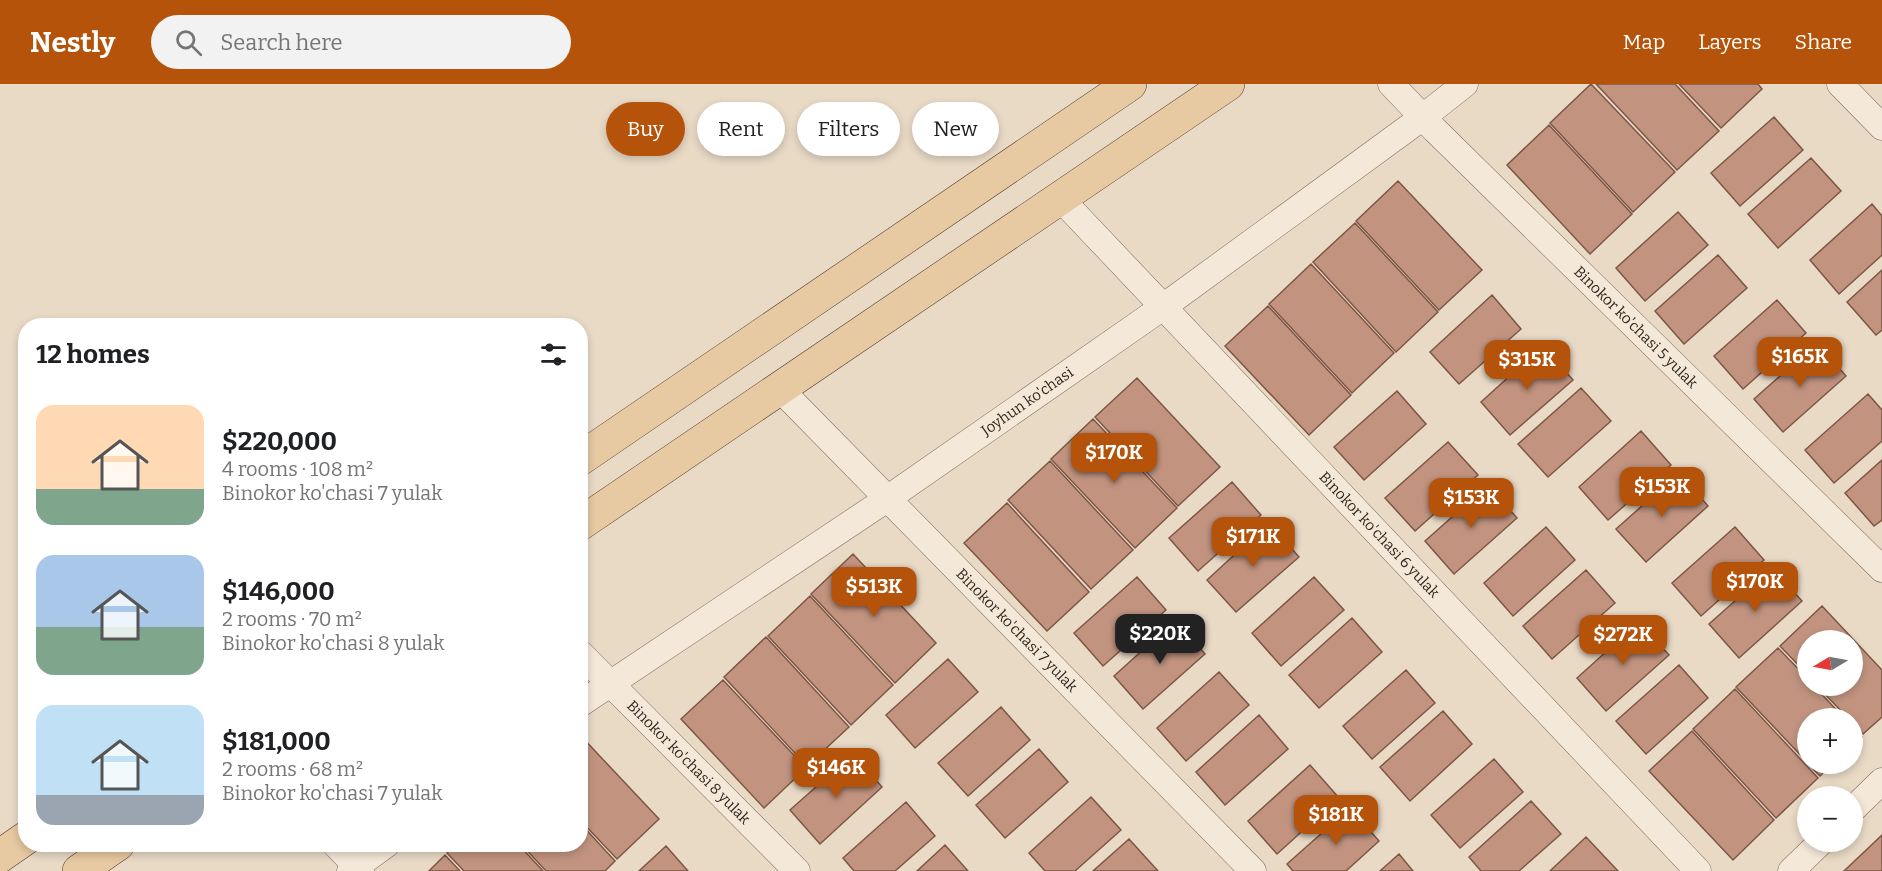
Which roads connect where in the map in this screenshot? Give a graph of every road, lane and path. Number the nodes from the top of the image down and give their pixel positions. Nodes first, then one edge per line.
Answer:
1 (1130, 84) edge
2 (1228, 84) edge
3 (1391, 84) edge
4 (1465, 84) edge
5 (1840, 84) edge
6 (1423, 117) junction
7 (1882, 127) edge
8 (1060, 198) junction
9 (1163, 307) junction
10 (780, 388) junction
11 (588, 454) edge
12 (887, 499) junction
13 (588, 519) edge
14 (1882, 568) edge
15 (588, 661) edge
16 (610, 682) junction
17 (588, 698) edge
18 (1882, 781) edge
19 (1863, 799) edge
20 (18, 844) edge
21 (107, 852) edge
22 (341, 852) edge
23 (377, 852) edge
24 (1811, 852) edge
25 (0, 856) edge
26 (356, 870) edge
27 (80, 871) edge
28 (797, 871) edge
29 (1253, 871) edge
30 (1698, 871) edge
31 (1791, 871) edge

1 - 11 main road
2 - 8 main road
3 - 6 street, Binokor ko'chasi 5 yulak
4 - 6 street, Joyhun ko'chasi
5 - 7 street
6 - 9 street, Joyhun ko'chasi
6 - 14 street, Binokor ko'chasi 5 yulak
8 - 9 street, Binokor ko'chasi 6 yulak
8 - 10 main road
9 - 12 street, Joyhun ko'chasi
9 - 30 street, Binokor ko'chasi 6 yulak
10 - 12 street, Binokor ko'chasi 7 yulak
10 - 13 main road
12 - 16 street, Joyhun ko'chasi
12 - 29 street, Binokor ko'chasi 7 yulak
15 - 16 street, Binokor ko'chasi 8 yulak
16 - 17 street, Joyhun ko'chasi
16 - 28 street, Binokor ko'chasi 8 yulak
18 - 19 street
20 - 25 main road
21 - 27 main road
22 - 26 street
23 - 26 street
24 - 31 street

